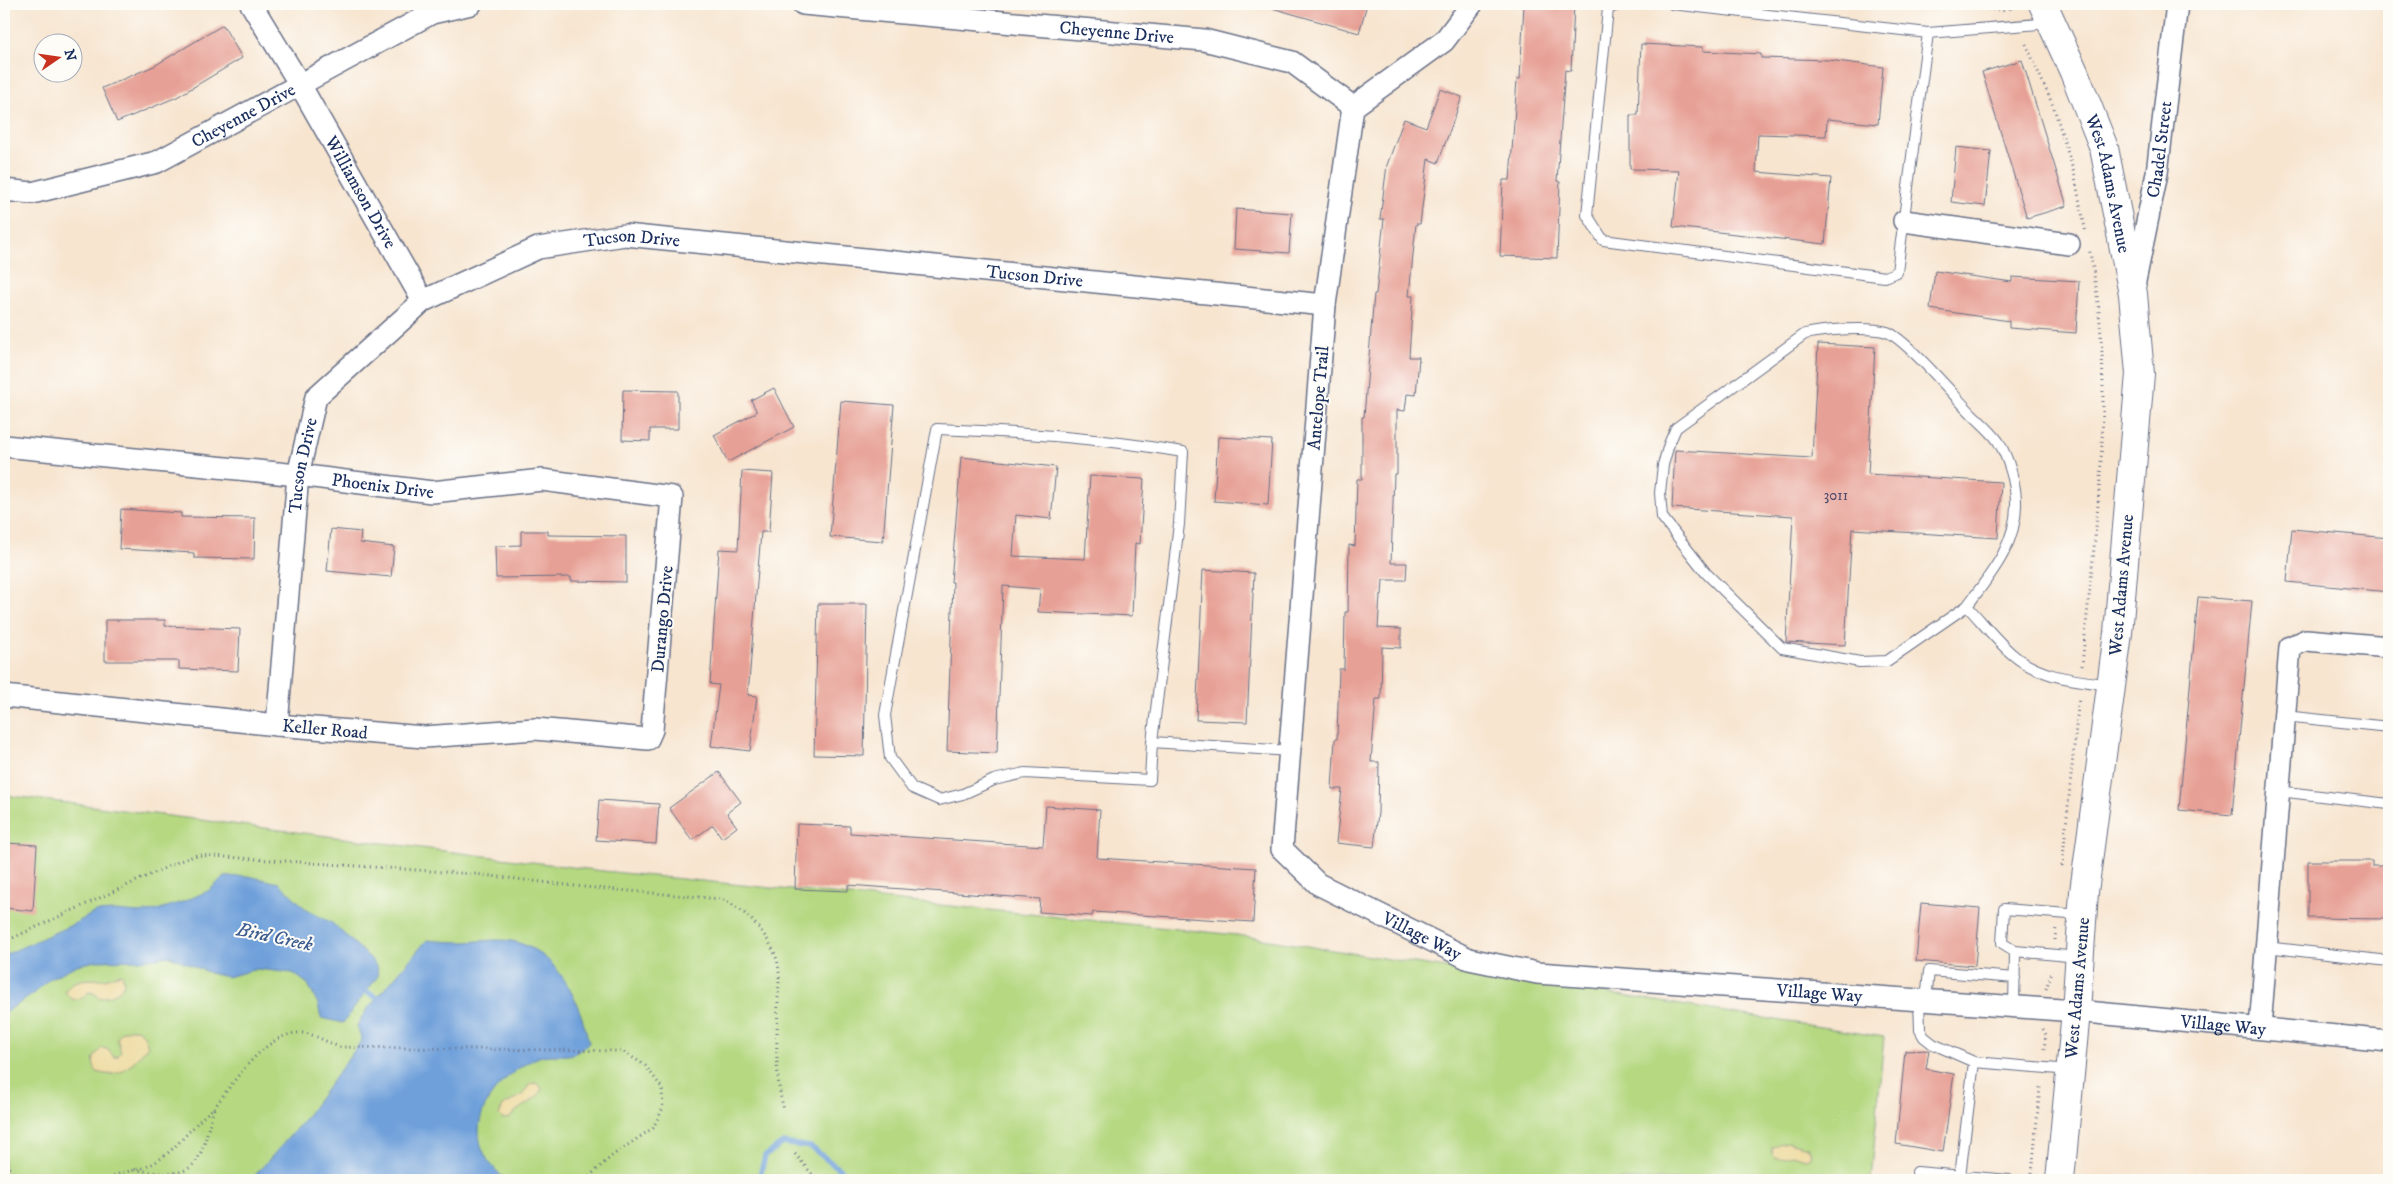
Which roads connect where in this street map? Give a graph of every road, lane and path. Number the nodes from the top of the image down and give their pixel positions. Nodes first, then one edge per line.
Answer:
1 (250, 4) edge
2 (471, 4) edge
3 (803, 4) edge
4 (1472, 4) edge
5 (1620, 4) edge
6 (1672, 4) edge
7 (1902, 4) edge
8 (1942, 4) edge
9 (2008, 4) edge
10 (2177, 4) edge
11 (2047, 13) edge
12 (1928, 33) junction
13 (2026, 44) dead end
14 (299, 83) junction
15 (1353, 107) junction
16 (4, 190) edge
17 (1904, 221) junction
18 (2069, 244) dead end
19 (2133, 294) junction
20 (423, 301) junction
21 (1325, 305) junction
22 (4, 446) edge
23 (298, 475) junction
24 (672, 498) joint
25 (1967, 606) junction
26 (2389, 648) edge
27 (2082, 666) dead end
28 (2111, 685) junction
29 (4, 696) edge
30 (2079, 697) dead end
31 (2284, 716) junction
32 (277, 725) junction
33 (2389, 726) edge
34 (648, 739) joint
35 (1152, 742) junction
36 (1290, 751) junction
37 (2278, 791) junction
38 (2389, 804) edge
39 (1282, 849) joint
40 (2061, 870) dead end
41 (2083, 915) junction
42 (2056, 927) dead end
43 (4, 942) edge
44 (2055, 946) dead end
45 (2266, 947) junction
46 (2015, 951) junction
47 (2080, 957) junction
48 (2389, 961) edge
49 (2052, 972) dead end
50 (2015, 978) junction
51 (2046, 989) dead end
52 (1922, 1000) junction
53 (2014, 1006) junction
54 (2076, 1011) junction
55 (2042, 1027) dead end
56 (2260, 1028) junction
57 (2389, 1041) edge
58 (2044, 1049) dead end
59 (1974, 1062) junction
60 (2070, 1070) junction
61 (2040, 1087) dead end
62 (214, 1108) junction
63 (784, 1110) dead end
64 (795, 1154) dead end
65 (4, 1159) edge
66 (134, 1169) junction
67 (1917, 1172) dead end
68 (2032, 1173) dead end
69 (1960, 1176) junction
70 (158, 1177) dead end
71 (178, 1178) dead end
72 (16, 1180) edge
73 (110, 1180) edge
74 (585, 1180) edge
75 (817, 1180) edge
76 (2009, 1180) edge
77 (2060, 1180) edge

1 - 14 street, Williamson Drive
2 - 14 street, Cheyenne Drive
3 - 15 street, Cheyenne Drive
4 - 15 street
5 - 17 lane
6 - 12 lane
7 - 8 path
8 - 9 path
10 - 19 street, Chadel Street
11 - 12 lane
11 - 19 main road, West Adams Avenue
12 - 17 lane
13 - 27 path
14 - 16 street, Cheyenne Drive
14 - 20 street, Williamson Drive
15 - 21 street, Antelope Trail
17 - 18 street
19 - 28 main road, West Adams Avenue
20 - 21 street, Tucson Drive
20 - 23 street, Tucson Drive
21 - 36 street, Antelope Trail
22 - 23 street, Phoenix Drive
23 - 24 street, Phoenix Drive
23 - 32 street, Tucson Drive
24 - 34 street, Durango Drive
25 - 25 lane
25 - 28 lane
26 - 31 street
28 - 41 main road, West Adams Avenue
29 - 32 street, Keller Road
30 - 40 path
31 - 33 lane
31 - 37 street
32 - 34 street, Keller Road
35 - 35 lane
35 - 36 lane
36 - 39 street, Antelope Trail
37 - 38 lane
37 - 45 street
39 - 52 street, Village Way
41 - 46 lane
41 - 47 main road, West Adams Avenue
42 - 44 path
43 - 63 path
45 - 48 lane
45 - 56 street
46 - 47 lane
46 - 50 lane
47 - 54 main road, West Adams Avenue
49 - 51 path
50 - 52 lane
50 - 53 lane
52 - 53 street, Village Way
52 - 59 lane
53 - 54 street, Village Way
54 - 56 street, Village Way
54 - 60 main road, West Adams Avenue
55 - 58 path
56 - 57 street, Village Way
59 - 60 lane
59 - 69 lane
60 - 77 main road, West Adams Avenue
61 - 68 path
62 - 66 path
62 - 71 path
62 - 74 path
64 - 75 path
65 - 72 path
66 - 70 path
66 - 73 path
67 - 69 lane
69 - 76 lane

